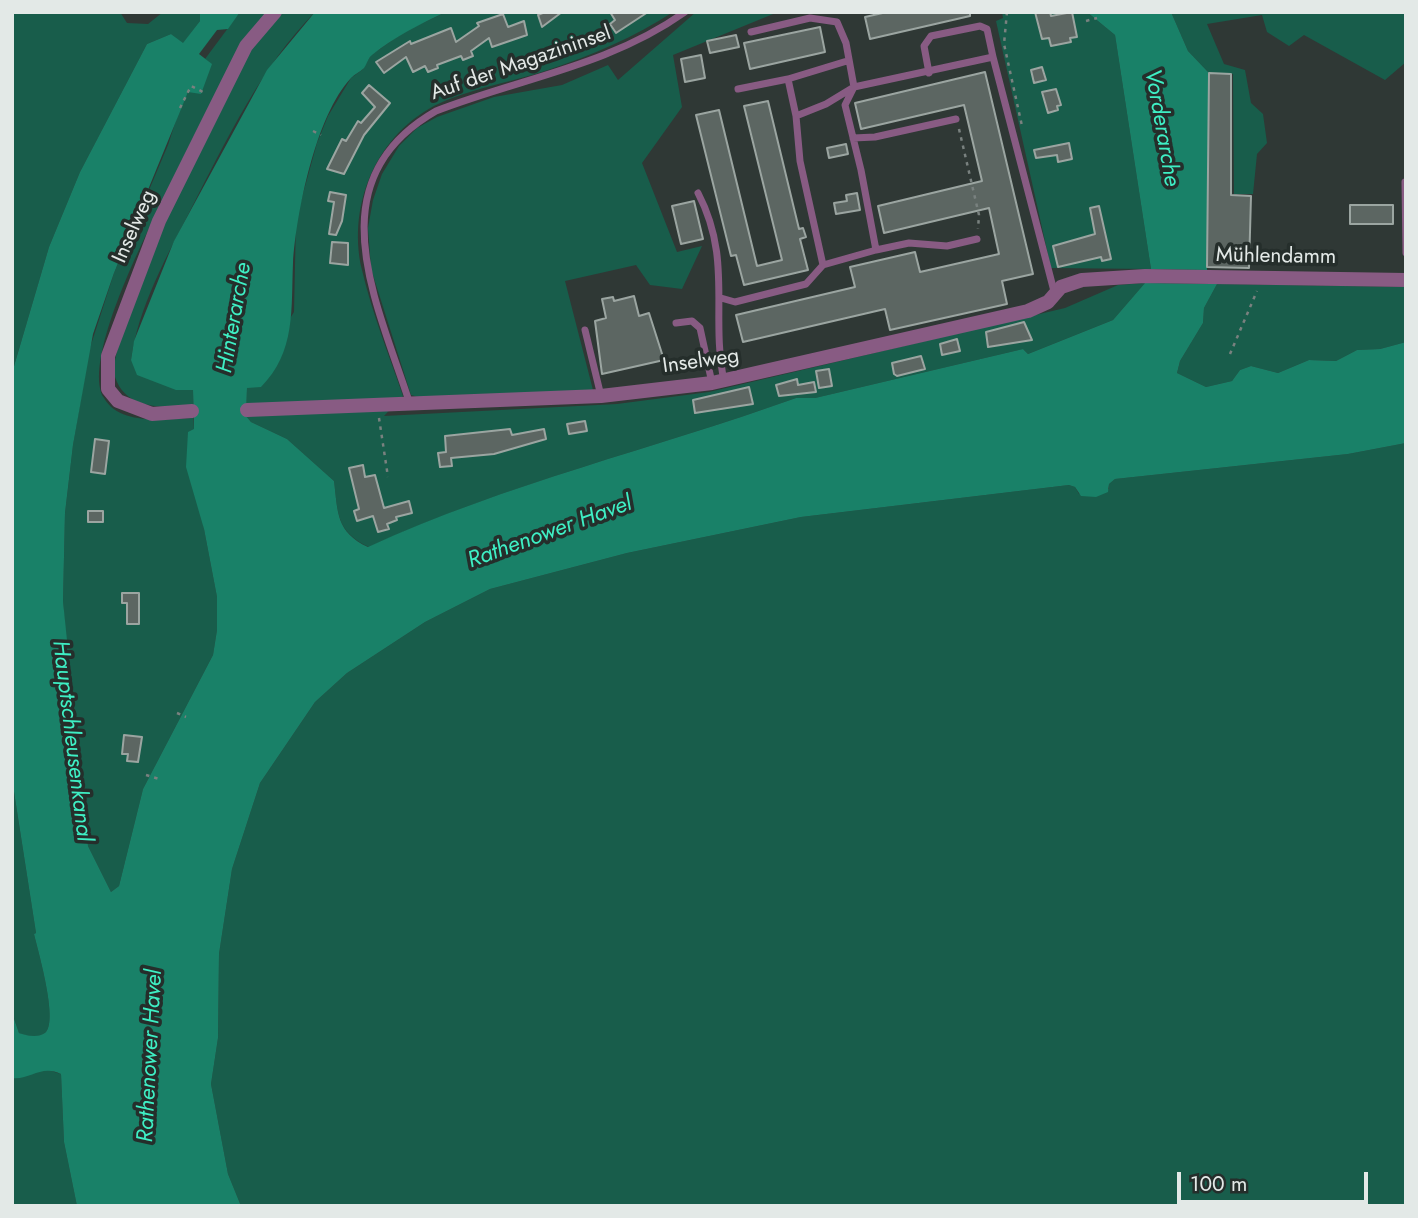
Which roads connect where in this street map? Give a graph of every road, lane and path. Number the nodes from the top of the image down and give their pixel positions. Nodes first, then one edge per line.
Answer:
1 (275, 12) edge
2 (685, 12) edge
3 (1097, 18) dead end
4 (1086, 21) dead end
5 (751, 32) dead end
6 (993, 57) junction
7 (847, 61) junction
8 (929, 73) junction
9 (788, 79) junction
10 (854, 88) junction
11 (738, 89) dead end
12 (205, 93) dead end
13 (180, 108) dead end
14 (796, 116) junction
15 (956, 119) joint
16 (313, 131) dead end
17 (321, 135) dead end
18 (853, 138) junction
19 (1405, 182) edge
20 (698, 193) dead end
21 (977, 239) joint
22 (876, 250) junction
23 (1406, 253) edge
24 (823, 265) junction
25 (1145, 276) joint
26 (1263, 278) junction
27 (1406, 280) edge
28 (1055, 295) junction
29 (721, 298) junction
30 (676, 323) dead end
31 (585, 330) dead end
32 (1230, 354) dead end
33 (718, 382) junction
34 (601, 396) junction
35 (411, 405) junction
36 (377, 406) junction
37 (247, 410) dead end
38 (192, 411) dead end
39 (388, 477) dead end
40 (177, 713) dead end
41 (186, 717) dead end
42 (146, 775) dead end
43 (159, 779) dead end

1 - 38 street, Inselweg
2 - 35 lane, Auf der Magazininsel
3 - 4 path
5 - 7 lane
6 - 8 lane
6 - 8 lane
6 - 28 lane
7 - 9 lane
7 - 10 lane
8 - 10 lane
9 - 11 lane
9 - 14 lane
10 - 14 lane
10 - 18 lane
12 - 13 path
14 - 24 lane
15 - 18 lane
15 - 21 path
16 - 17 path
18 - 22 lane
19 - 23 lane
20 - 29 lane
21 - 22 lane
22 - 24 lane
24 - 29 lane
25 - 26 street, Mühlendamm
25 - 28 street, Inselweg
26 - 27 street, Mühlendamm
26 - 32 path
28 - 33 street, Inselweg
29 - 33 lane
30 - 33 lane
31 - 34 lane
33 - 34 street, Inselweg
34 - 35 street, Inselweg
35 - 36 street, Inselweg
36 - 37 street, Inselweg
36 - 39 path
40 - 41 path
42 - 43 path

